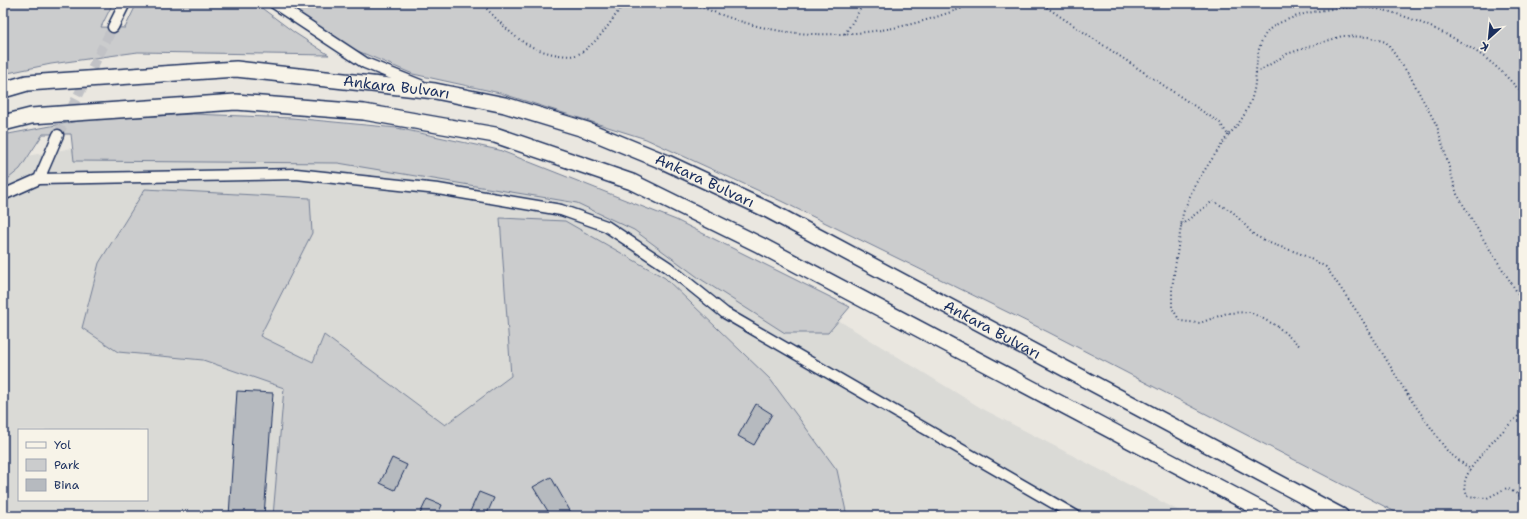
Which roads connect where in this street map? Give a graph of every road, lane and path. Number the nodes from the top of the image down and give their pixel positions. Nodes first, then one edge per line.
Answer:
1 (125, 3) edge
2 (274, 3) edge
3 (481, 3) edge
4 (624, 3) edge
5 (692, 3) edge
6 (864, 3) edge
7 (973, 3) edge
8 (1040, 3) edge
9 (1516, 3) edge
10 (1524, 5) edge
11 (113, 28) tunnel mouth
12 (845, 34) junction
13 (1256, 73) junction
14 (3, 90) edge
15 (435, 91) junction
16 (1524, 95) edge
17 (3, 123) edge
18 (58, 135) tunnel mouth
19 (1228, 135) junction
20 (39, 179) junction
21 (3, 195) edge
22 (1181, 224) junction
23 (1524, 303) edge
24 (1301, 347) dead end
25 (1524, 411) edge
26 (1470, 469) junction
27 (1524, 498) edge
28 (1076, 516) edge
29 (1273, 516) edge
30 (1341, 516) edge

1 - 11 street
2 - 15 street
3 - 4 path
5 - 12 path
6 - 12 path
7 - 12 path
8 - 19 path
9 - 10 path
13 - 16 path
13 - 19 path
13 - 23 path
14 - 15 main road, Ankara Bulvarı
15 - 30 main road, Ankara Bulvarı
17 - 29 main road, Ankara Bulvarı
18 - 20 street
19 - 22 path
20 - 21 street
20 - 28 street
22 - 24 path
22 - 26 path
25 - 26 path
26 - 27 path

